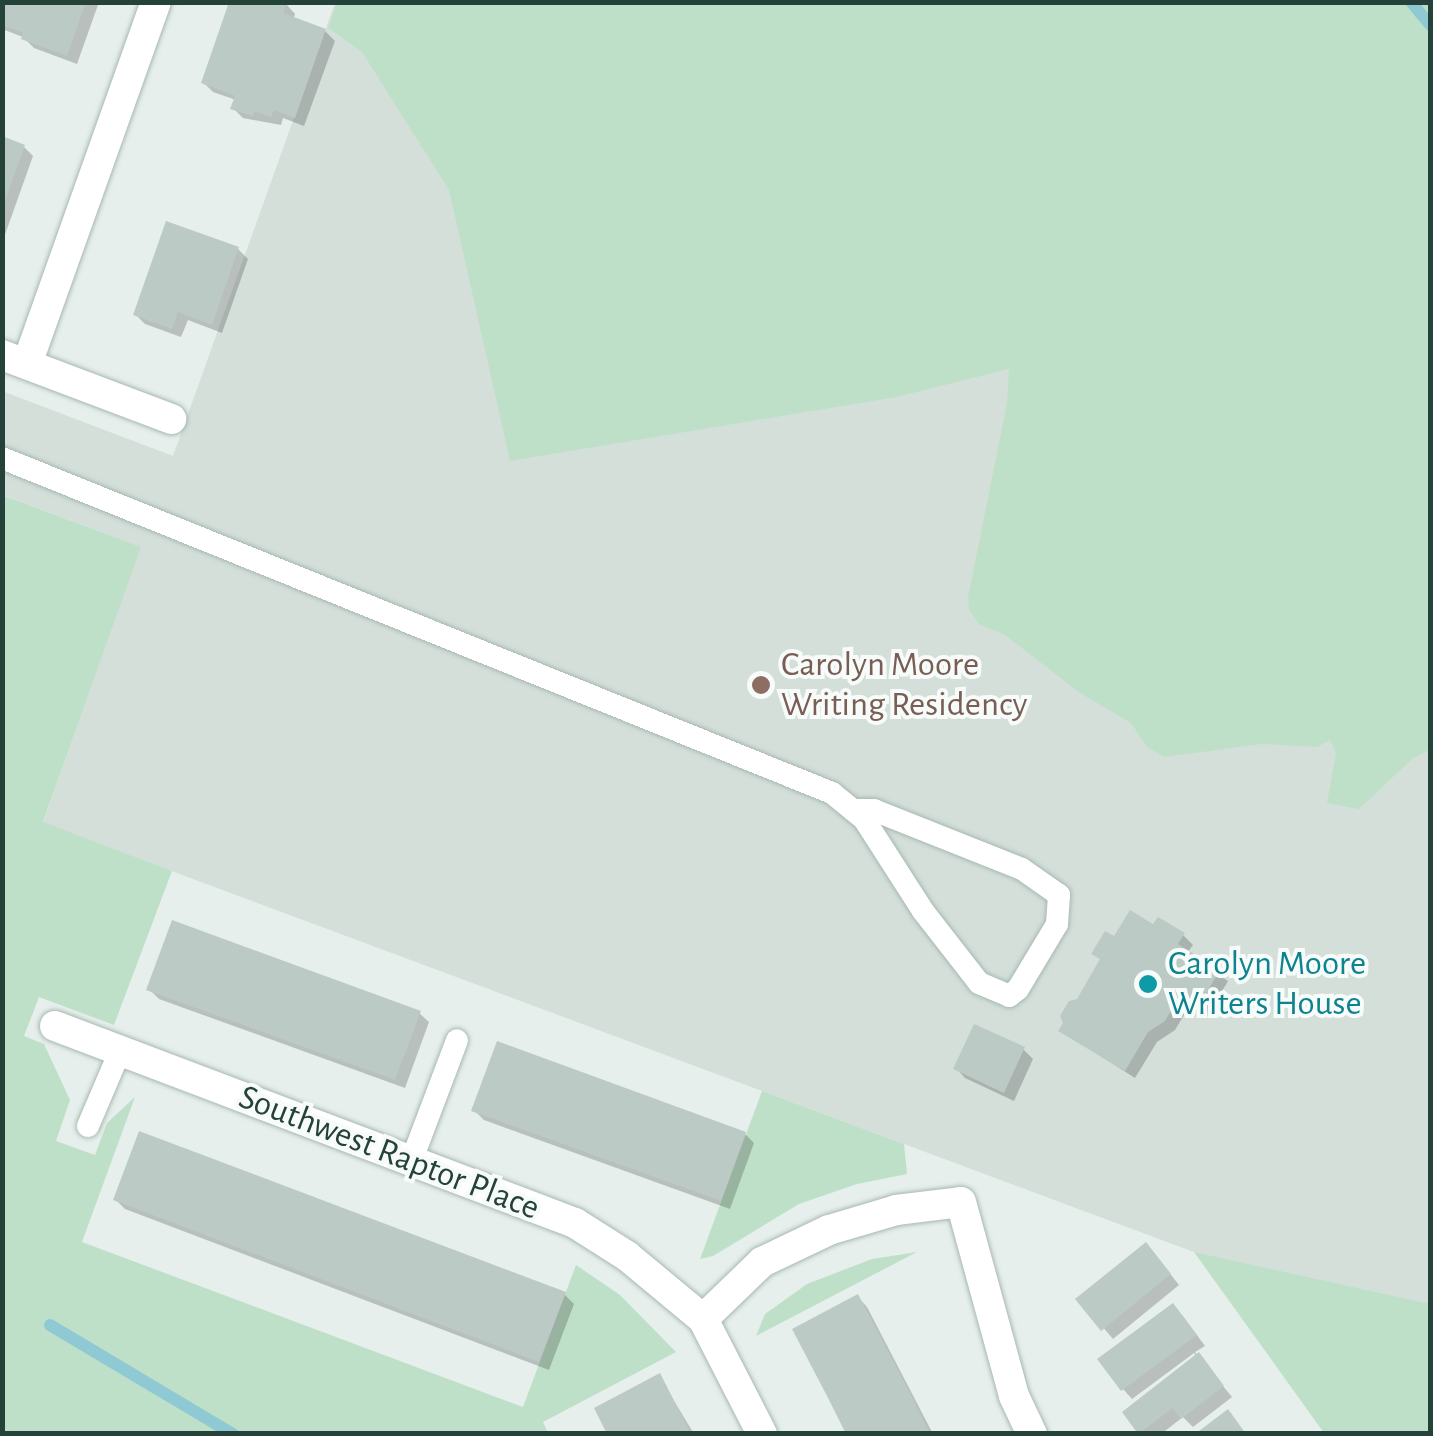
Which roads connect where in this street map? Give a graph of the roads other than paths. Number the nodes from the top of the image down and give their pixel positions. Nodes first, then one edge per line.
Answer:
1 (156, 2) edge
2 (15, 360) edge
3 (171, 419) dead end
4 (2, 458) edge
5 (854, 810) junction
6 (55, 1026) dead end
7 (457, 1040) dead end
8 (120, 1051) junction
9 (88, 1126) dead end
10 (411, 1162) junction
11 (702, 1318) junction
12 (762, 1434) edge
13 (1032, 1434) edge

1 - 2 street
2 - 3 street
4 - 5 lane
5 - 5 lane
6 - 8 street, Southwest Raptor Place
7 - 10 lane
8 - 9 lane
8 - 10 street, Southwest Raptor Place
10 - 11 street, Southwest Raptor Place
11 - 12 street, Southwest Raptor Place
11 - 13 street

